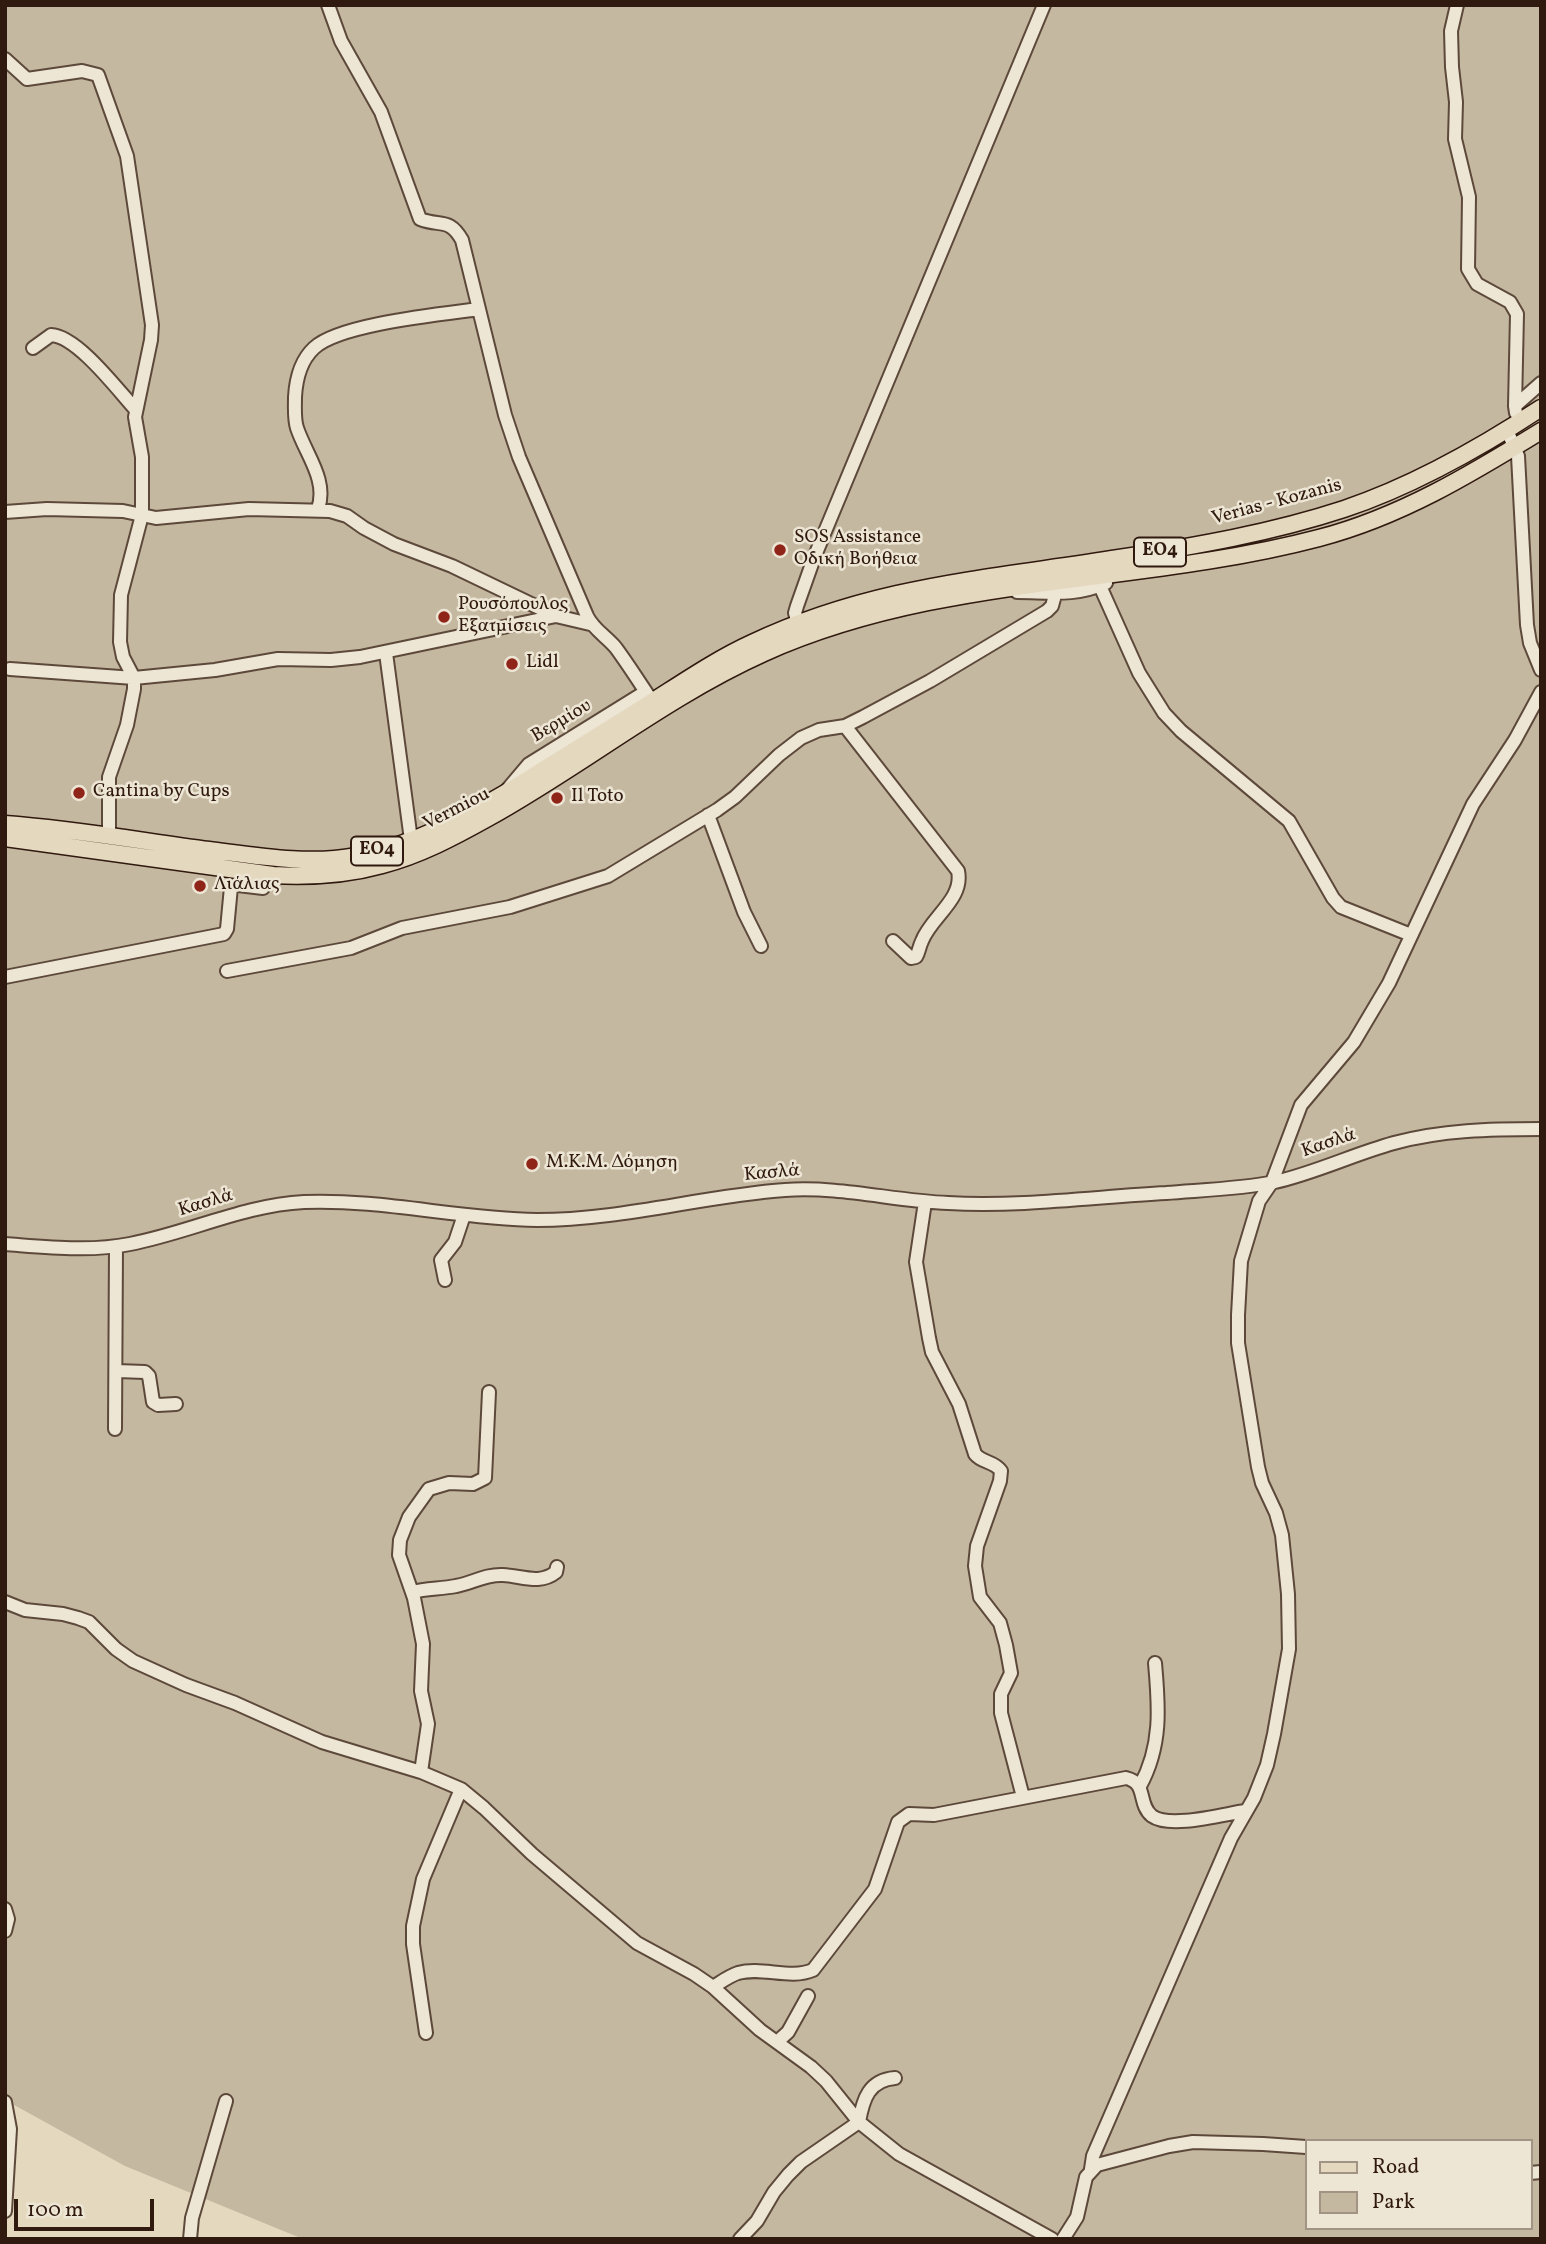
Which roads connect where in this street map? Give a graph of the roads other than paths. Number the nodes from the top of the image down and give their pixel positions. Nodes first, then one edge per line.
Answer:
1 (328, 5) edge
2 (1044, 5) edge
3 (1457, 5) edge
4 (5, 59) edge
5 (479, 309) junction
6 (33, 348) dead end
7 (1541, 383) edge
8 (1515, 406) junction
9 (1541, 408) edge
10 (136, 410) junction
11 (1512, 427) junction
12 (1541, 431) edge
13 (1515, 447) junction
14 (318, 509) junction
15 (5, 512) edge
16 (142, 515) junction
17 (1163, 567) junction
18 (1100, 586) junction
19 (982, 593) junction
20 (1055, 594) junction
21 (556, 616) junction
22 (590, 624) junction
23 (801, 629) junction
24 (386, 653) junction
25 (10, 669) dead end
26 (1541, 670) edge
27 (134, 678) junction
28 (1541, 692) edge
29 (652, 702) junction
30 (845, 726) junction
31 (708, 815) junction
32 (5, 824) edge
33 (109, 836) junction
34 (5, 838) edge
35 (411, 840) junction
36 (262, 888) dead end
37 (1411, 934) junction
38 (893, 941) dead end
39 (761, 946) dead end
40 (227, 971) dead end
41 (5, 976) edge
42 (1541, 1129) edge
43 (1272, 1182) junction
44 (925, 1202) junction
45 (464, 1215) junction
46 (5, 1244) edge
47 (116, 1247) junction
48 (445, 1280) dead end
49 (117, 1371) junction
50 (489, 1392) dead end
51 (176, 1404) dead end
52 (115, 1429) dead end
53 (557, 1567) dead end
54 (412, 1592) junction
55 (5, 1602) edge
56 (1156, 1663) dead end
57 (421, 1772) junction
58 (1140, 1786) junction
59 (461, 1789) junction
60 (1023, 1797) junction
61 (1245, 1811) junction
62 (5, 1909) edge
63 (5, 1931) edge
64 (713, 1987) junction
65 (808, 1996) dead end
66 (426, 2033) dead end
67 (777, 2042) junction
68 (895, 2078) dead end
69 (226, 2101) dead end
70 (5, 2102) edge
71 (859, 2122) junction
72 (1304, 2147) edge
73 (1091, 2169) junction
74 (5, 2211) edge
75 (190, 2239) edge
76 (740, 2239) edge
77 (1052, 2239) edge
78 (1063, 2239) edge

1 - 5 street
2 - 23 street
3 - 8 street
4 - 10 street
5 - 14 street
5 - 22 street
6 - 10 street
7 - 8 street
8 - 11 street
9 - 11 main road, Verias - Kozanis / ΕΟ4
10 - 16 street
11 - 13 street
11 - 23 main road, Verias - Kozanis / ΕΟ4
12 - 13 main road, Verias - Kozanis / ΕΟ4
13 - 17 main road, Verias - Kozanis / ΕΟ4
13 - 26 street
14 - 16 street
14 - 21 street
15 - 16 street
16 - 27 street
17 - 18 street
17 - 19 main road, Verias - Kozanis / ΕΟ4
18 - 20 street
18 - 37 street
19 - 20 street
19 - 23 main road, Verias - Kozanis / ΕΟ4
20 - 30 street
21 - 22 street
21 - 24 street
22 - 29 street
23 - 29 main road, Vermiou / ΕΟ4
24 - 27 street
24 - 35 street
25 - 27 street
27 - 33 street
28 - 37 street
29 - 34 main road, Vermiou / ΕΟ4
29 - 35 main road, Vermiou / ΕΟ4
30 - 31 street
30 - 38 street
31 - 39 street
31 - 40 street
32 - 33 main road, Vermiou / ΕΟ4
33 - 35 main road, Vermiou / ΕΟ4
36 - 41 street
37 - 43 street
42 - 43 street, Κασλά
43 - 44 street, Κασλά
43 - 61 street
44 - 45 street, Κασλά
44 - 60 street
45 - 47 street, Κασλά
45 - 48 street
46 - 47 street, Κασλά
47 - 49 street
49 - 51 street
49 - 52 street
50 - 54 street
53 - 54 street
54 - 57 street
55 - 57 street
56 - 58 street
57 - 59 street
58 - 60 street
58 - 61 street
59 - 64 street
59 - 66 street
60 - 64 street
61 - 73 street
62 - 63 street
64 - 67 street
65 - 67 street
67 - 71 street
68 - 71 street
69 - 75 street
70 - 74 street
71 - 76 street
71 - 77 street
72 - 73 street
73 - 78 street

